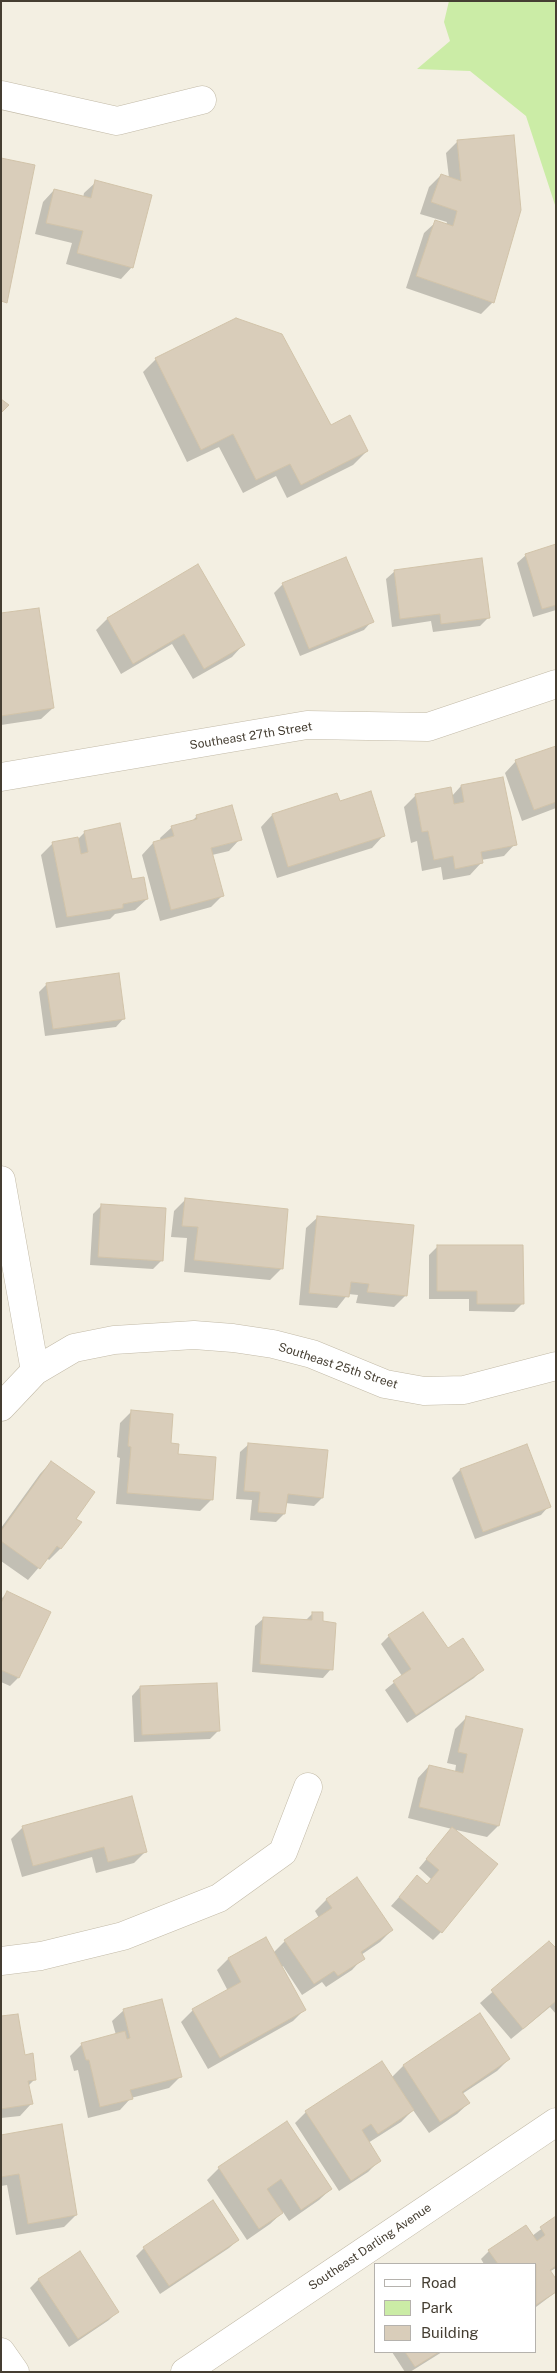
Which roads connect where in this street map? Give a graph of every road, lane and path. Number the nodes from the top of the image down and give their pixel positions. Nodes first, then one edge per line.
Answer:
1 (1, 95) edge
2 (202, 100) dead end
3 (556, 684) edge
4 (1, 777) edge
5 (1, 1180) edge
6 (556, 1366) edge
7 (35, 1371) junction
8 (1, 1407) edge
9 (308, 1787) dead end
10 (1, 1961) edge
11 (556, 2122) edge
12 (1, 2352) edge
13 (15, 2372) edge
14 (185, 2372) edge

1 - 2 street
3 - 4 street, Southeast 27th Street
5 - 7 street
6 - 7 street, Southeast 25th Street
7 - 8 street, Southeast 25th Street
9 - 10 street
11 - 14 street, Southeast Darling Avenue
12 - 13 street

